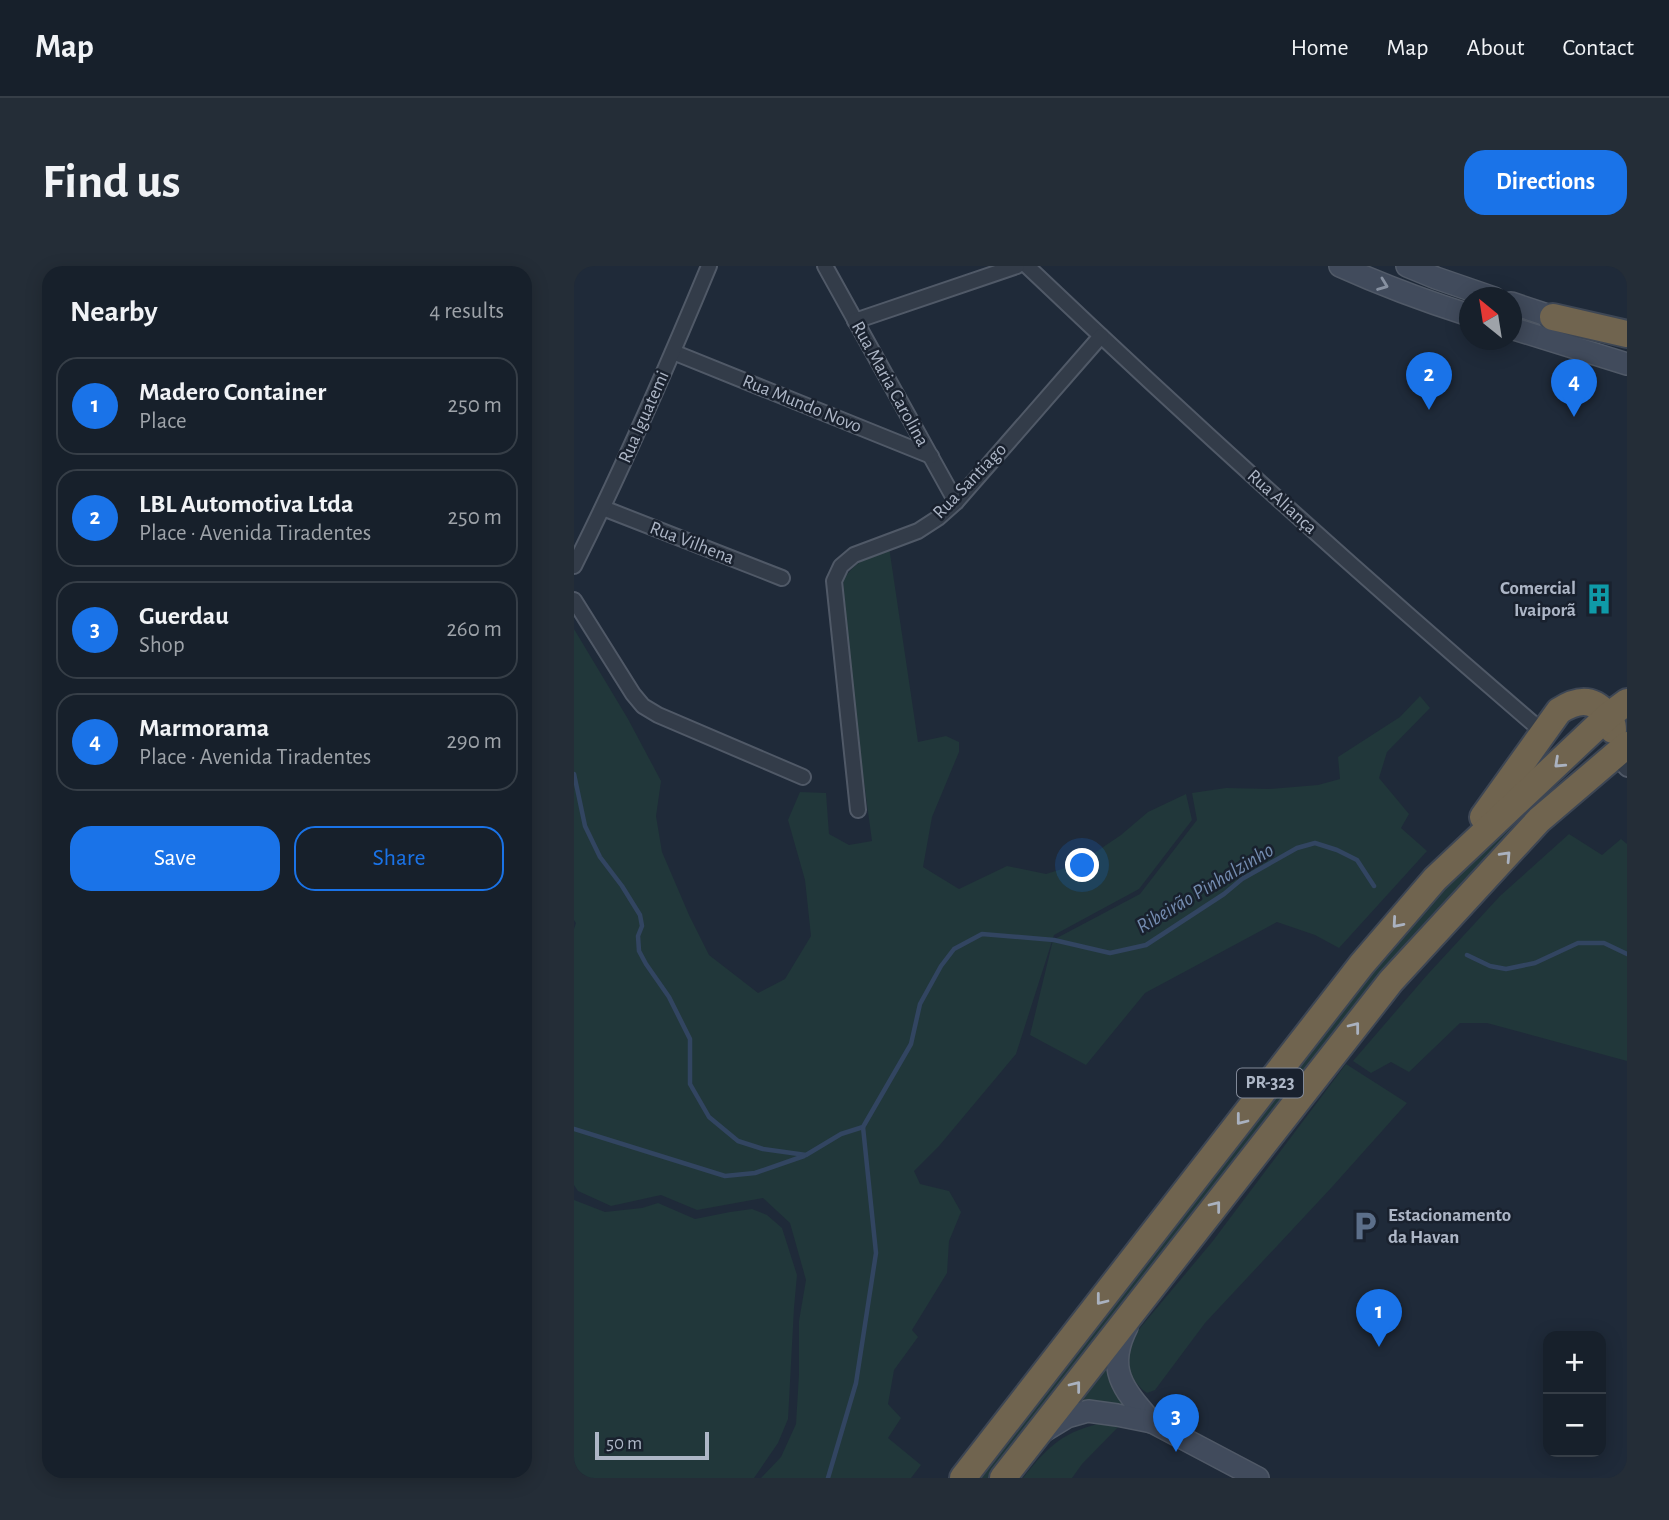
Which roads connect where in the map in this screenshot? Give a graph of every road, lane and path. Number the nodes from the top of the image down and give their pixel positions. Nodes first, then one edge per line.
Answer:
1 (709, 266) edge
2 (825, 266) edge
3 (1017, 266) edge
4 (1027, 266) edge
5 (1340, 266) edge
6 (1407, 266) edge
7 (1436, 278) junction
8 (1462, 287) edge
9 (1427, 302) junction
10 (1522, 307) edge
11 (1459, 312) edge
12 (1553, 317) junction
13 (855, 321) junction
14 (1627, 325) edge
15 (1522, 332) edge
16 (1627, 334) edge
17 (1101, 336) junction
18 (673, 352) junction
19 (1627, 365) edge
20 (931, 457) junction
21 (956, 502) junction
22 (603, 508) junction
23 (574, 566) edge
24 (782, 578) dead end
25 (574, 600) edge
26 (1543, 732) junction
27 (1619, 737) edge
28 (803, 778) dead end
29 (858, 810) dead end
30 (1436, 879) junction
31 (1136, 1309) junction
32 (1152, 1422) junction
33 (1036, 1436) junction
34 (963, 1478) edge
35 (1003, 1478) edge
36 (1258, 1478) edge

1 - 18 street, Rua Iguatemi
2 - 13 street, Rua Maria Carolina
3 - 13 street
4 - 17 street, Rua Aliança
5 -> 9 main road
6 - 7 main road
7 - 8 main road
7 - 9 main road
9 - 11 main road
10 - 12 main road
12 - 14 highway
12 - 16 highway
13 - 20 street, Rua Maria Carolina
15 - 19 main road
17 - 21 street, Rua Santiago
17 - 26 street, Rua Aliança
18 - 20 street, Rua Mundo Novo
18 - 22 street, Rua Iguatemi
20 - 21 street, Rua Maria Carolina
21 - 29 street, Rua Santiago
22 - 23 street, Rua Iguatemi
22 - 24 street, Rua Vilhena
25 - 28 street
26 - 27 highway
26 - 30 highway
27 -> 30 highway, PR-323
31 -> 27 highway, PR-323
30 -> 34 highway, PR-323
31 - 32 main road
33 -> 31 highway, PR-323
32 - 33 main road
32 - 36 main road
33 - 35 highway, PR-323

